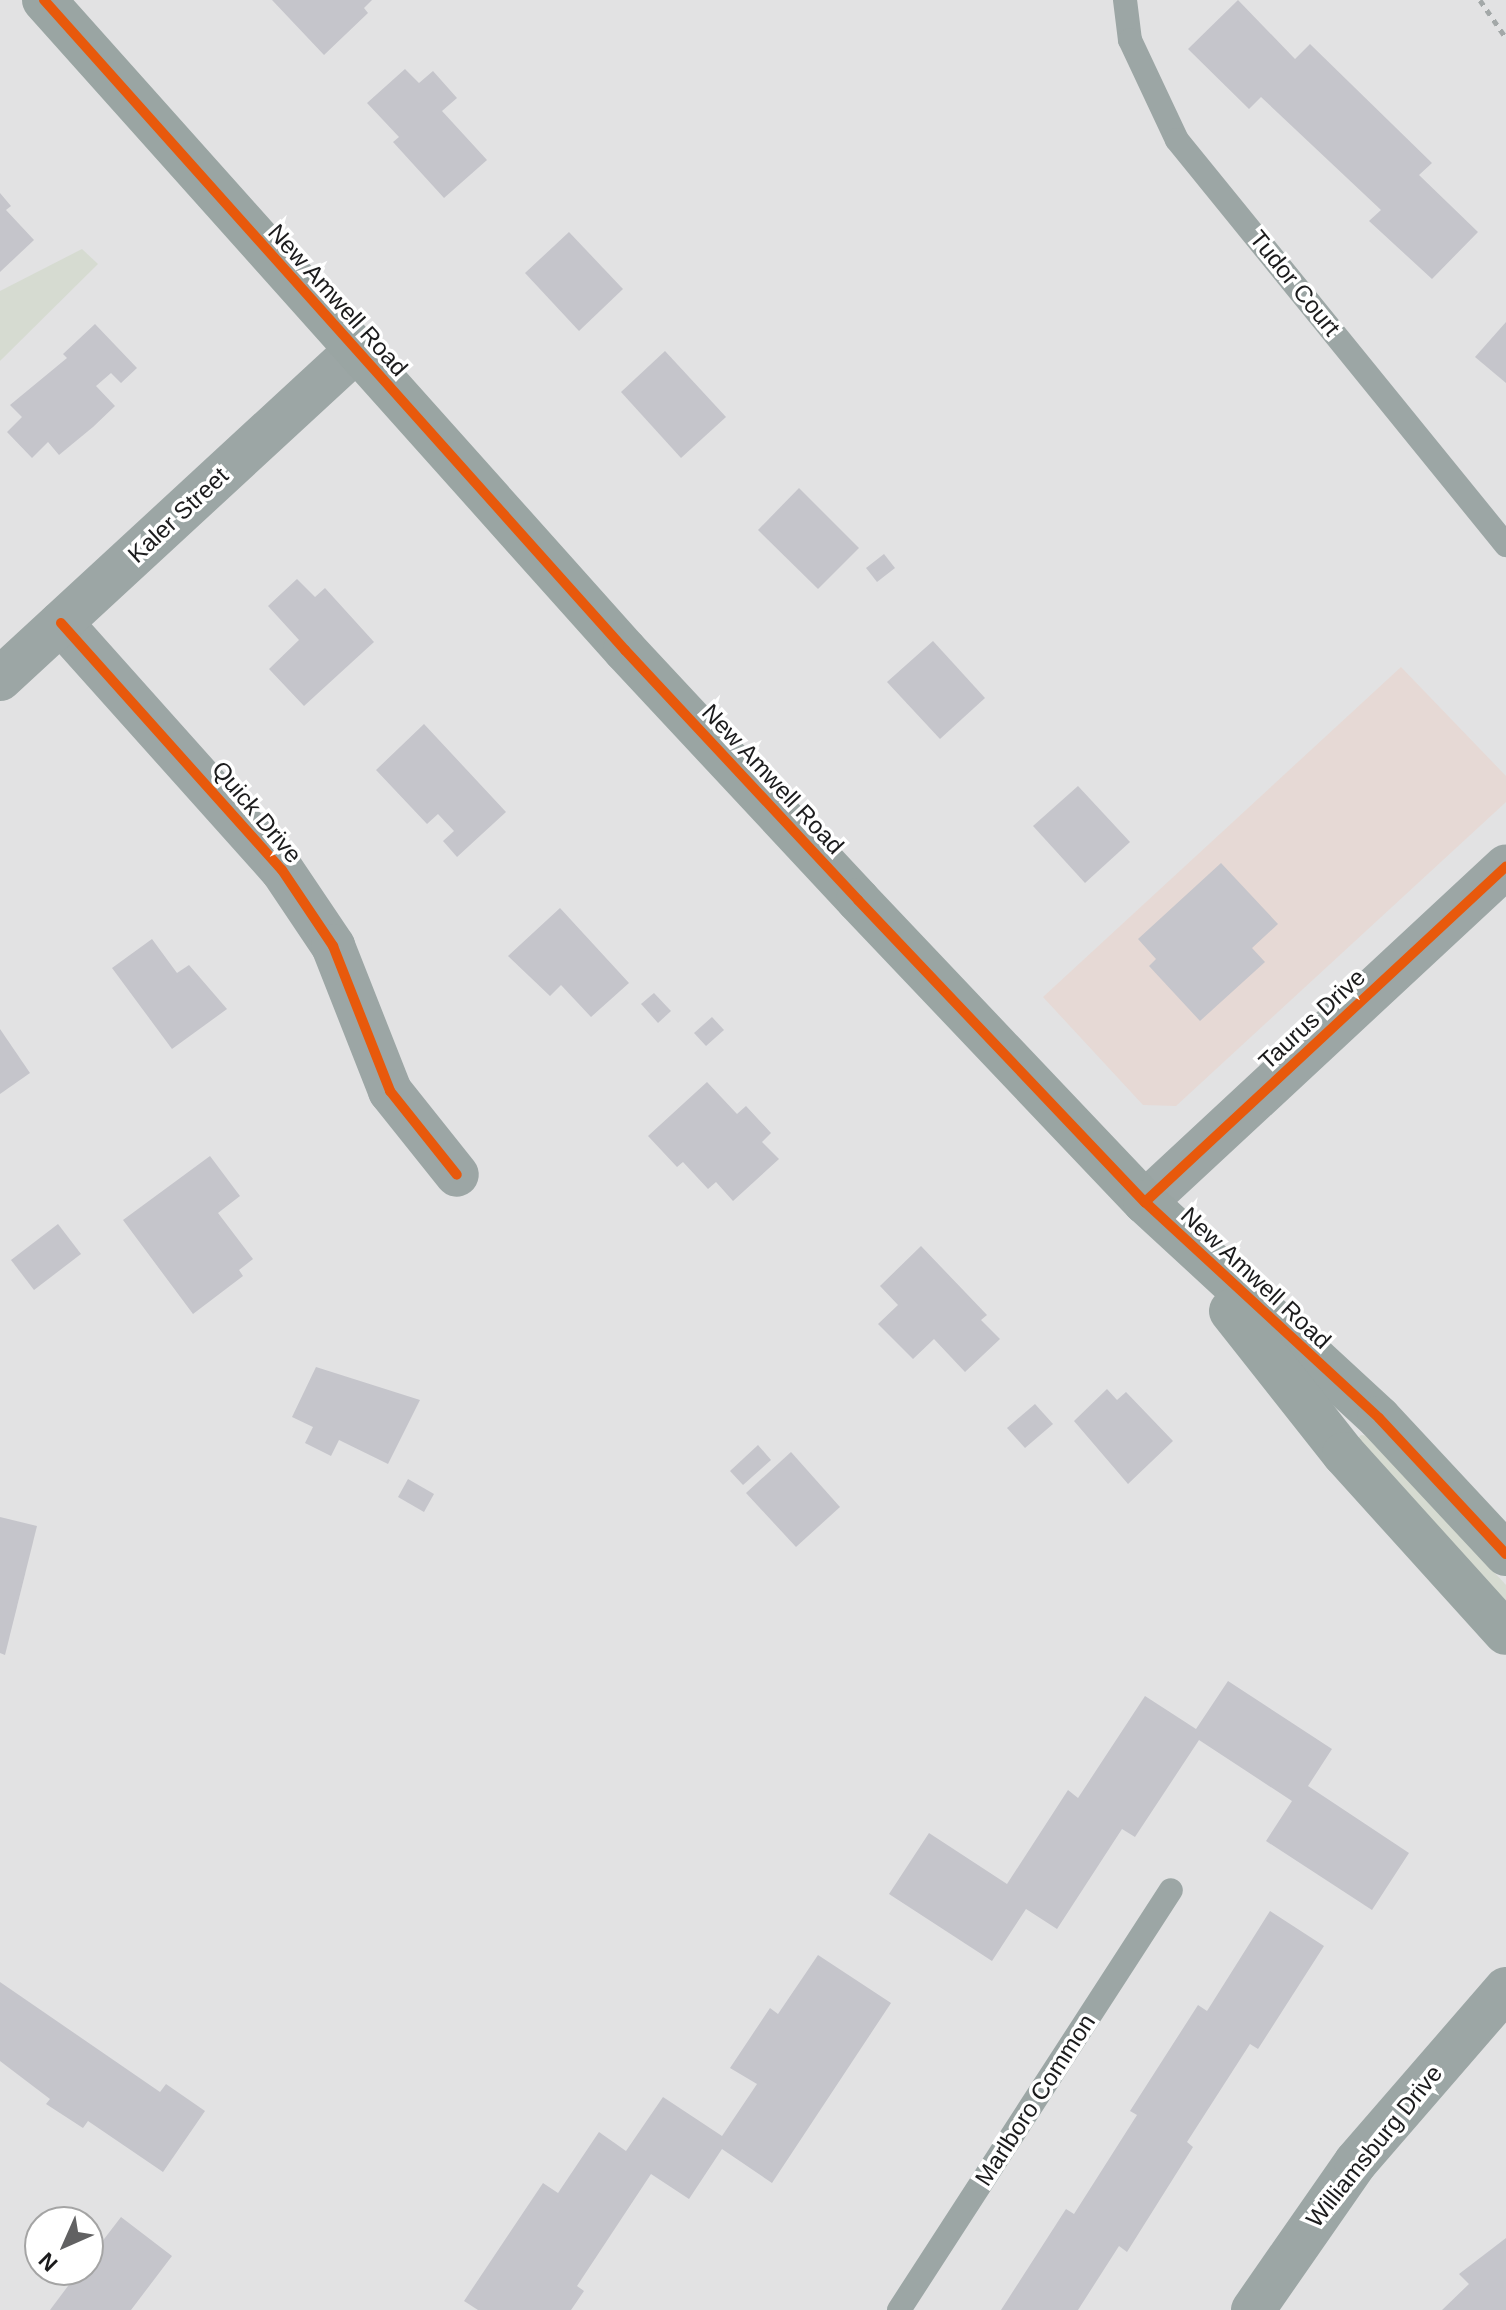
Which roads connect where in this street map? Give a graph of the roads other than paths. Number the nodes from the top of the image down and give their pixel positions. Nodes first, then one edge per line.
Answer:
1 (44, 0) edge
2 (1125, 0) edge
3 (356, 350) junction
4 (1506, 545) edge
5 (61, 623) junction
6 (0, 679) edge
7 (1506, 866) edge
8 (457, 1175) dead end
9 (1145, 1202) junction
10 (1506, 1554) edge
11 (1506, 1633) edge
12 (1171, 1890) dead end
13 (1506, 1989) edge
14 (899, 2310) edge
15 (1253, 2310) edge

1 - 3 street, New Amwell Road
2 - 4 lane, Tudor Court
3 - 5 street, Kaler Street
3 - 9 street, New Amwell Road
5 - 6 street, Kaler Street
5 - 8 street, Quick Drive
7 - 9 street, Taurus Drive
9 - 10 street, New Amwell Road
9 - 11 street, New Amwell Road
12 - 14 lane, Marlboro Common
13 - 15 street, Williamsburg Drive

